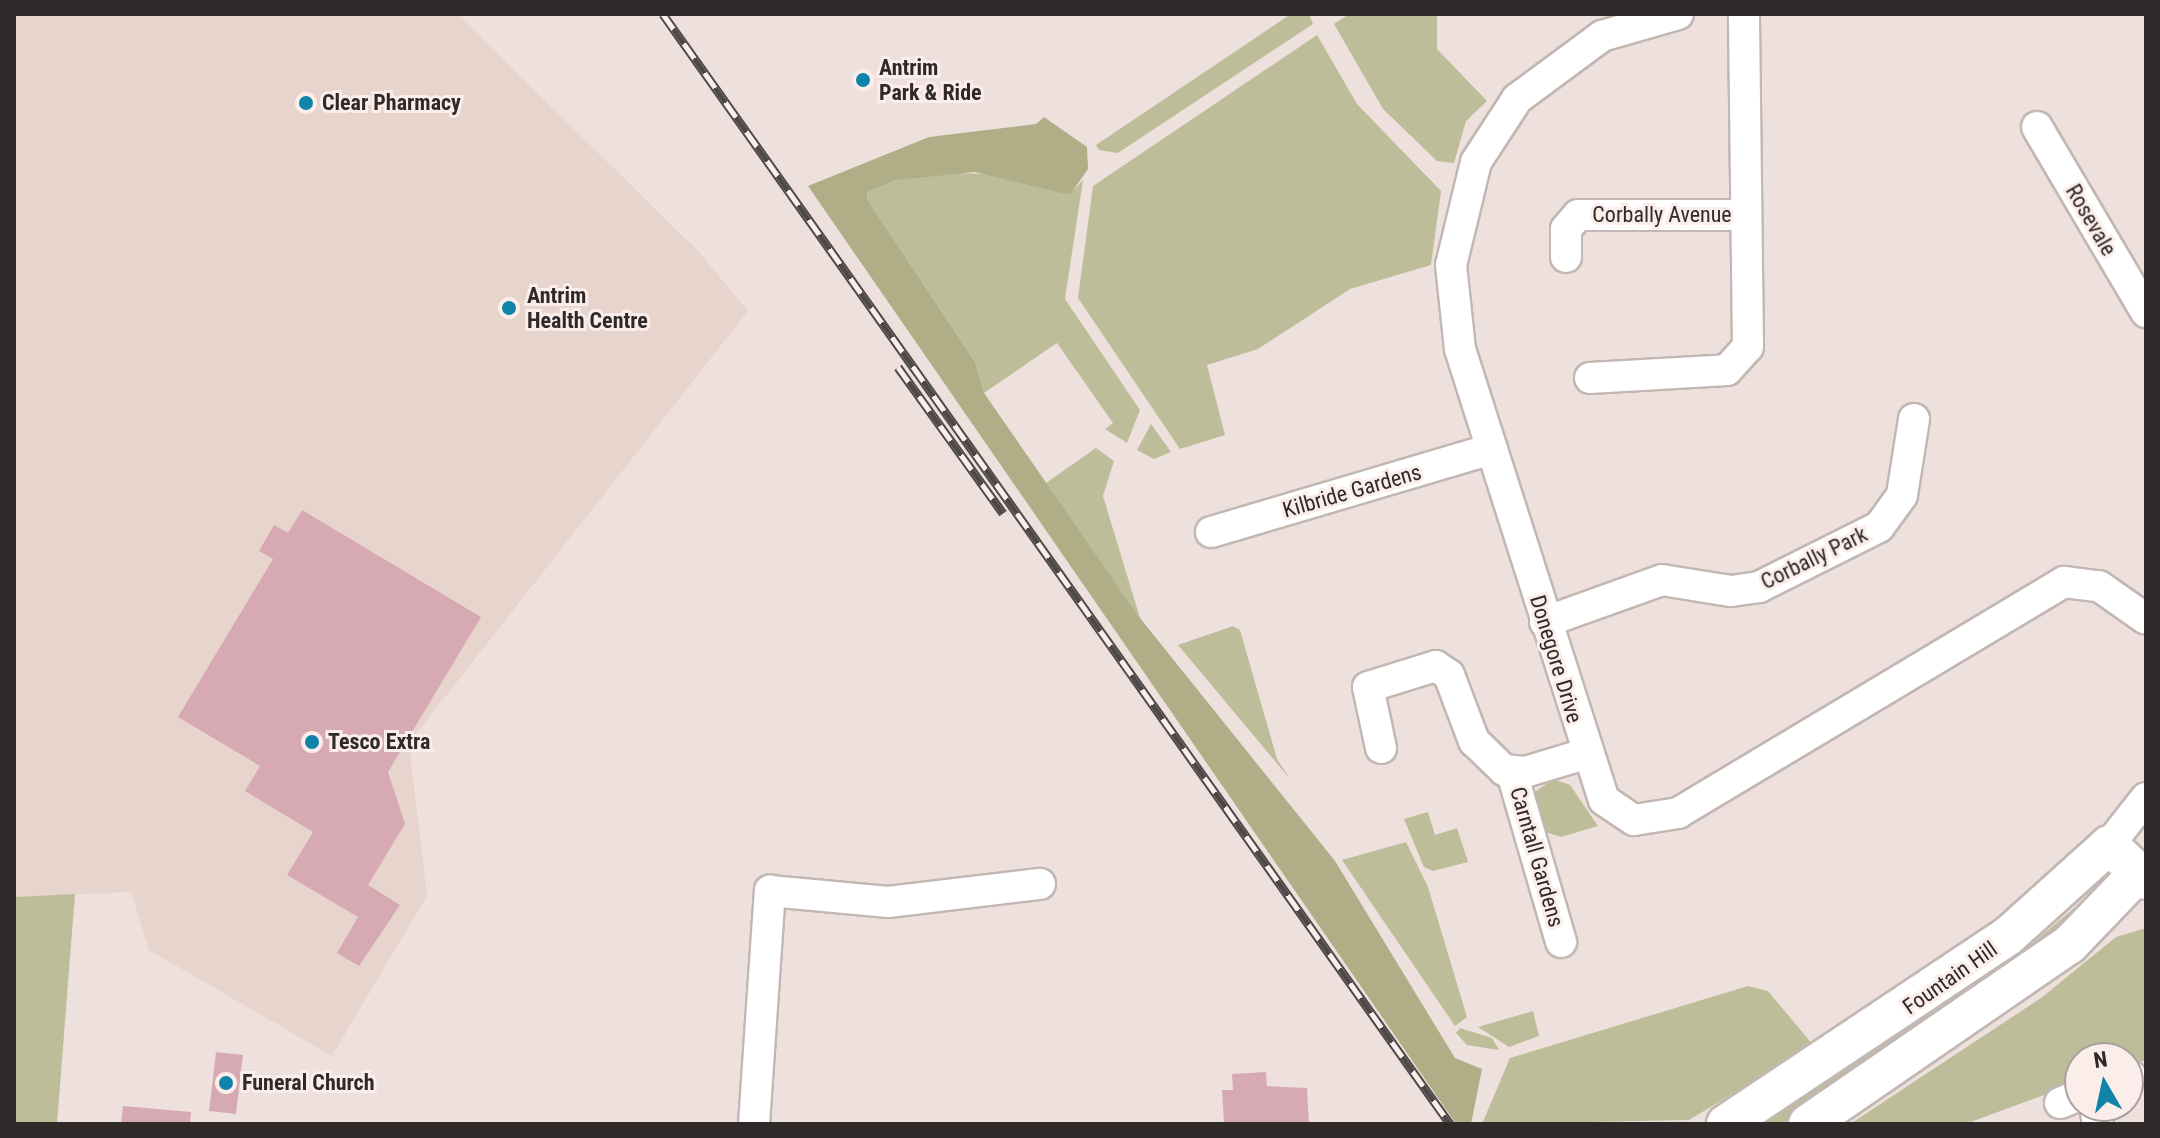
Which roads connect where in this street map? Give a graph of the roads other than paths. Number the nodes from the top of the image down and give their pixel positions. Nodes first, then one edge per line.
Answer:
1 (1678, 14) edge
2 (1744, 14) edge
3 (1612, 22) edge
4 (2037, 127) dead end
5 (1746, 215) junction
6 (1566, 257) dead end
7 (2146, 312) edge
8 (1590, 378) dead end
9 (1914, 419) dead end
10 (1492, 449) junction
11 (1211, 532) dead end
12 (2146, 619) edge
13 (1545, 622) junction
14 (1381, 748) dead end
15 (1585, 754) junction
16 (1512, 773) junction
17 (2146, 798) edge
18 (2109, 845) junction
19 (2143, 872) edge
20 (1040, 884) dead end
21 (1561, 942) dead end
22 (754, 1124) edge
23 (1726, 1124) edge
24 (1808, 1124) edge

1 - 3 street, Donegore Drive
2 - 5 street, Corbally Avenue
3 - 10 street, Donegore Drive
4 - 7 street, Rosevale
5 - 6 street, Corbally Avenue
5 - 8 street, Corbally Avenue
9 - 13 street, Corbally Park
10 - 11 street, Kilbride Gardens
10 - 13 street, Donegore Drive
12 - 15 street, Donegore Drive
13 - 15 street, Donegore Drive
14 - 16 street
15 - 16 street
16 - 21 street, Carntall Gardens
17 - 18 street, Fountain Hill
18 - 19 main road
18 - 23 main road, Fountain Hill
19 - 24 main road, Fountain Hill
20 - 22 street

